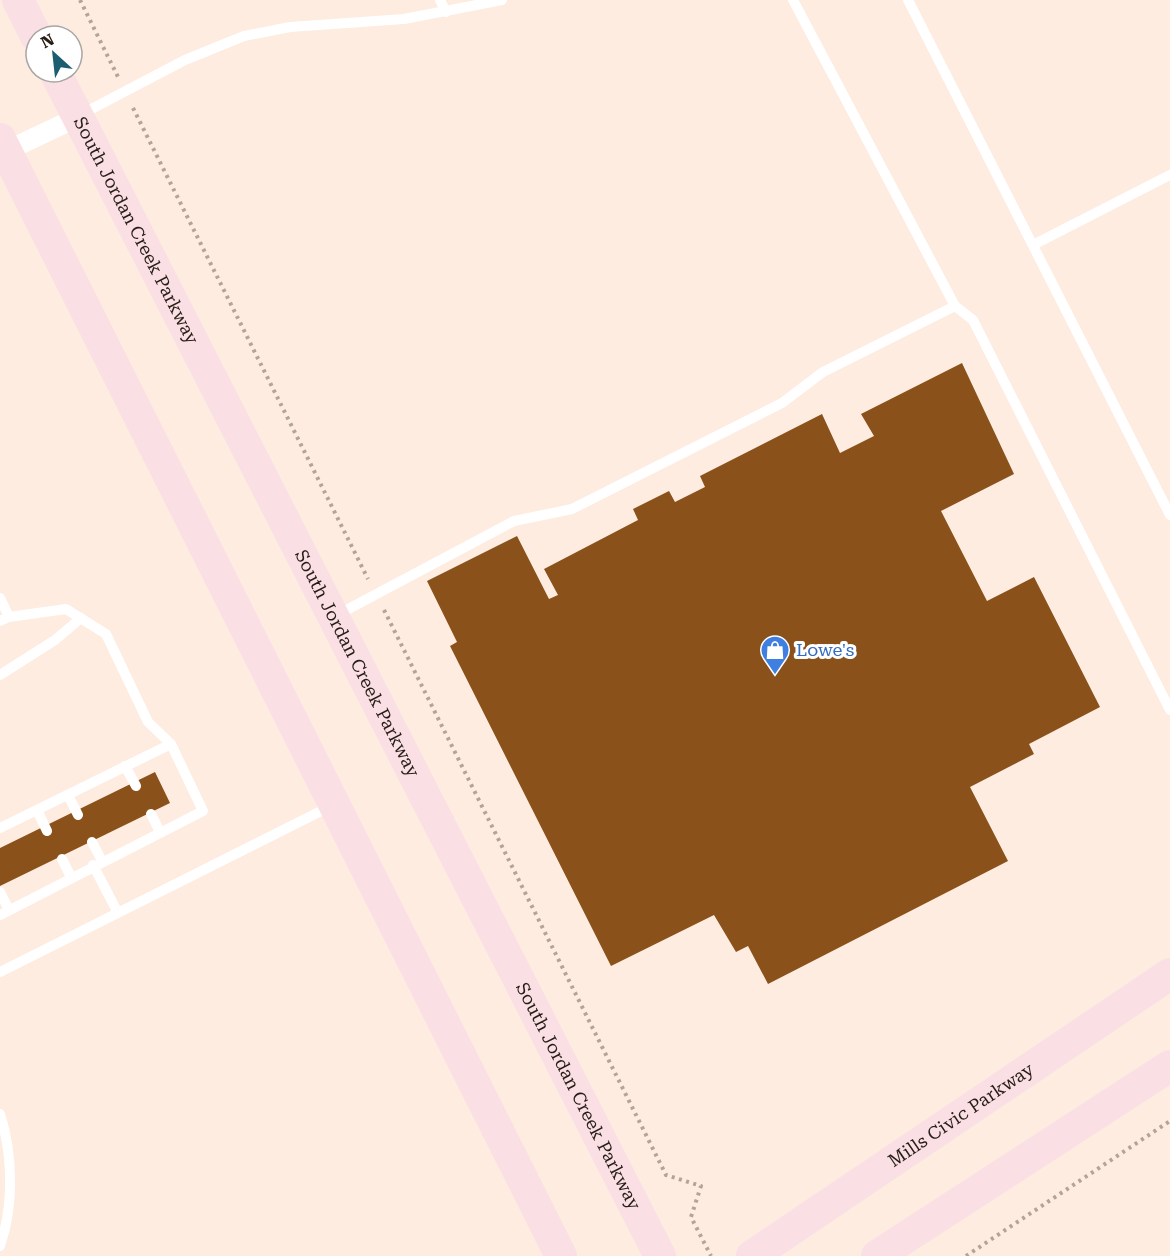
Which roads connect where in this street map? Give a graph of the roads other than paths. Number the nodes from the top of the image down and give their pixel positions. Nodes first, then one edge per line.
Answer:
1 (18, 0) edge
2 (440, 0) edge
3 (502, 0) edge
4 (793, 0) edge
5 (908, 0) edge
6 (446, 12) junction
7 (30, 24) edge
8 (61, 84) edge
9 (78, 117) junction
10 (2, 148) edge
11 (1170, 176) edge
12 (1033, 245) junction
13 (955, 306) junction
14 (1170, 515) edge
15 (0, 598) edge
16 (334, 617) junction
17 (81, 618) junction
18 (5, 619) edge
19 (0, 675) edge
20 (1170, 711) edge
21 (171, 744) junction
22 (125, 766) junction
23 (136, 786) dead end
24 (68, 795) junction
25 (334, 805) junction
26 (37, 810) junction
27 (151, 814) dead end
28 (78, 815) dead end
29 (0, 828) edge
30 (47, 831) dead end
31 (160, 832) junction
32 (92, 842) dead end
33 (62, 859) dead end
34 (98, 863) junction
35 (71, 877) junction
36 (0, 892) edge
37 (5, 912) edge
38 (118, 913) junction
39 (0, 972) edge
40 (1170, 974) edge
41 (1170, 1066) edge
42 (0, 1114) edge
43 (0, 1246) edge
44 (561, 1256) edge
45 (660, 1256) edge
46 (752, 1256) edge
47 (877, 1256) edge

1 - 7 main road
2 - 6 lane
3 - 6 lane
4 - 13 lane
5 - 12 lane
6 - 9 lane
8 - 9 main road, South Jordan Creek Parkway
9 - 10 street
9 - 16 main road, South Jordan Creek Parkway
10 - 25 main road
11 - 12 lane
12 - 14 lane
13 - 16 lane
13 - 20 lane
15 - 18 lane
16 - 45 main road, South Jordan Creek Parkway
17 - 18 lane
17 - 19 lane
17 - 21 lane
21 - 22 lane
21 - 31 lane
22 - 23 lane
22 - 24 lane
24 - 26 lane
24 - 28 lane
25 - 38 lane
25 - 44 main road
26 - 29 lane
26 - 30 lane
27 - 31 lane
31 - 34 lane
32 - 34 lane
33 - 35 lane
34 - 35 lane
34 - 38 lane
35 - 37 lane
36 - 37 lane
38 - 39 lane
40 - 46 main road, Mills Civic Parkway
41 - 47 main road
42 - 43 lane

